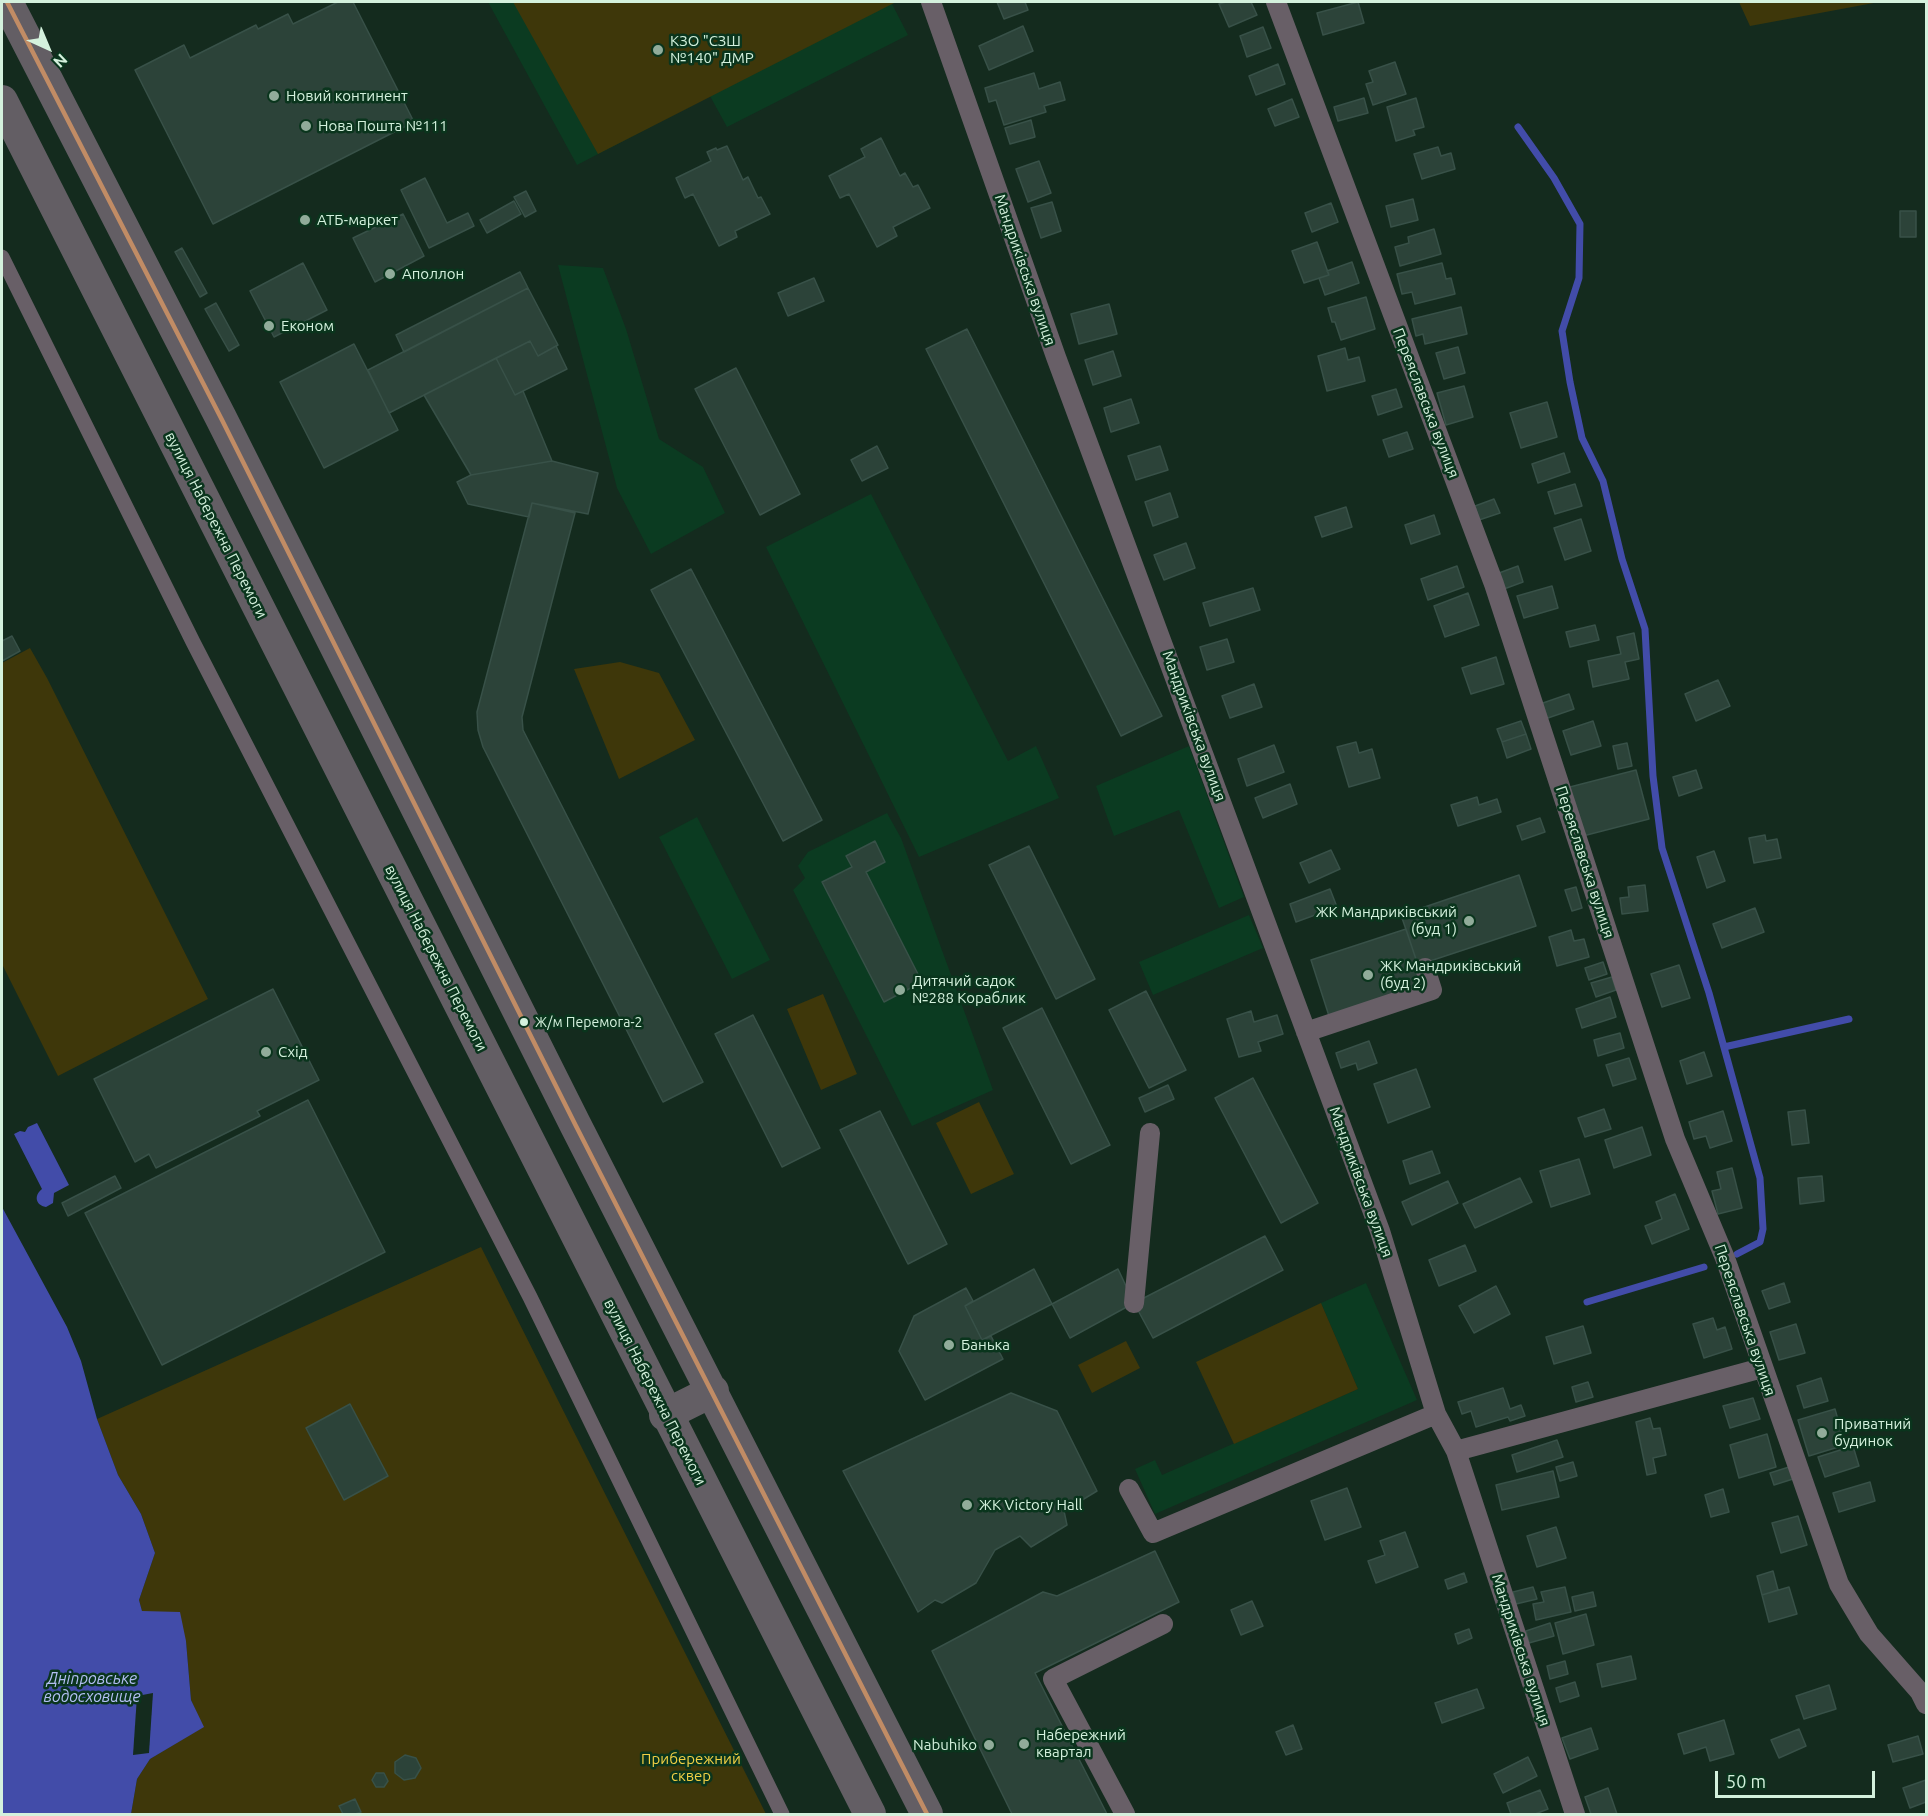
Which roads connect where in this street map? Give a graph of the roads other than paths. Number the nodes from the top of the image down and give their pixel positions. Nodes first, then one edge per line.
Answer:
1 (7, 2) edge
2 (931, 2) edge
3 (1276, 2) edge
4 (2, 102) edge
5 (124, 230) junction
6 (79, 254) junction
7 (2, 257) edge
8 (1425, 968) dead end
9 (1306, 1032) junction
10 (1150, 1133) dead end
11 (1134, 1303) dead end
12 (1762, 1368) junction
13 (713, 1391) junction
14 (665, 1414) junction
15 (1436, 1414) junction
16 (1456, 1450) junction
17 (1130, 1489) dead end
18 (1163, 1624) dead end
19 (1926, 1704) edge
20 (782, 1815) edge
21 (870, 1815) edge
22 (927, 1815) edge
23 (1125, 1815) edge
24 (1575, 1815) edge

1 - 5 main road
2 - 9 street, Мандриківська вулиця
3 - 12 street, Переяславська вулиця
4 - 6 main road, вулиця Набережна Перемоги
5 - 6 main road
5 - 13 main road
6 - 14 main road, вулиця Набережна Перемоги
7 - 20 street
8 - 9 street
9 - 15 street, Мандриківська вулиця
10 - 11 street
12 - 16 street
12 - 19 street, Переяславська вулиця
13 - 14 main road
13 - 22 main road
14 - 21 main road, вулиця Набережна Перемоги
15 - 16 street, Мандриківська вулиця
15 - 17 street
16 - 24 street, Мандриківська вулиця
18 - 23 street

